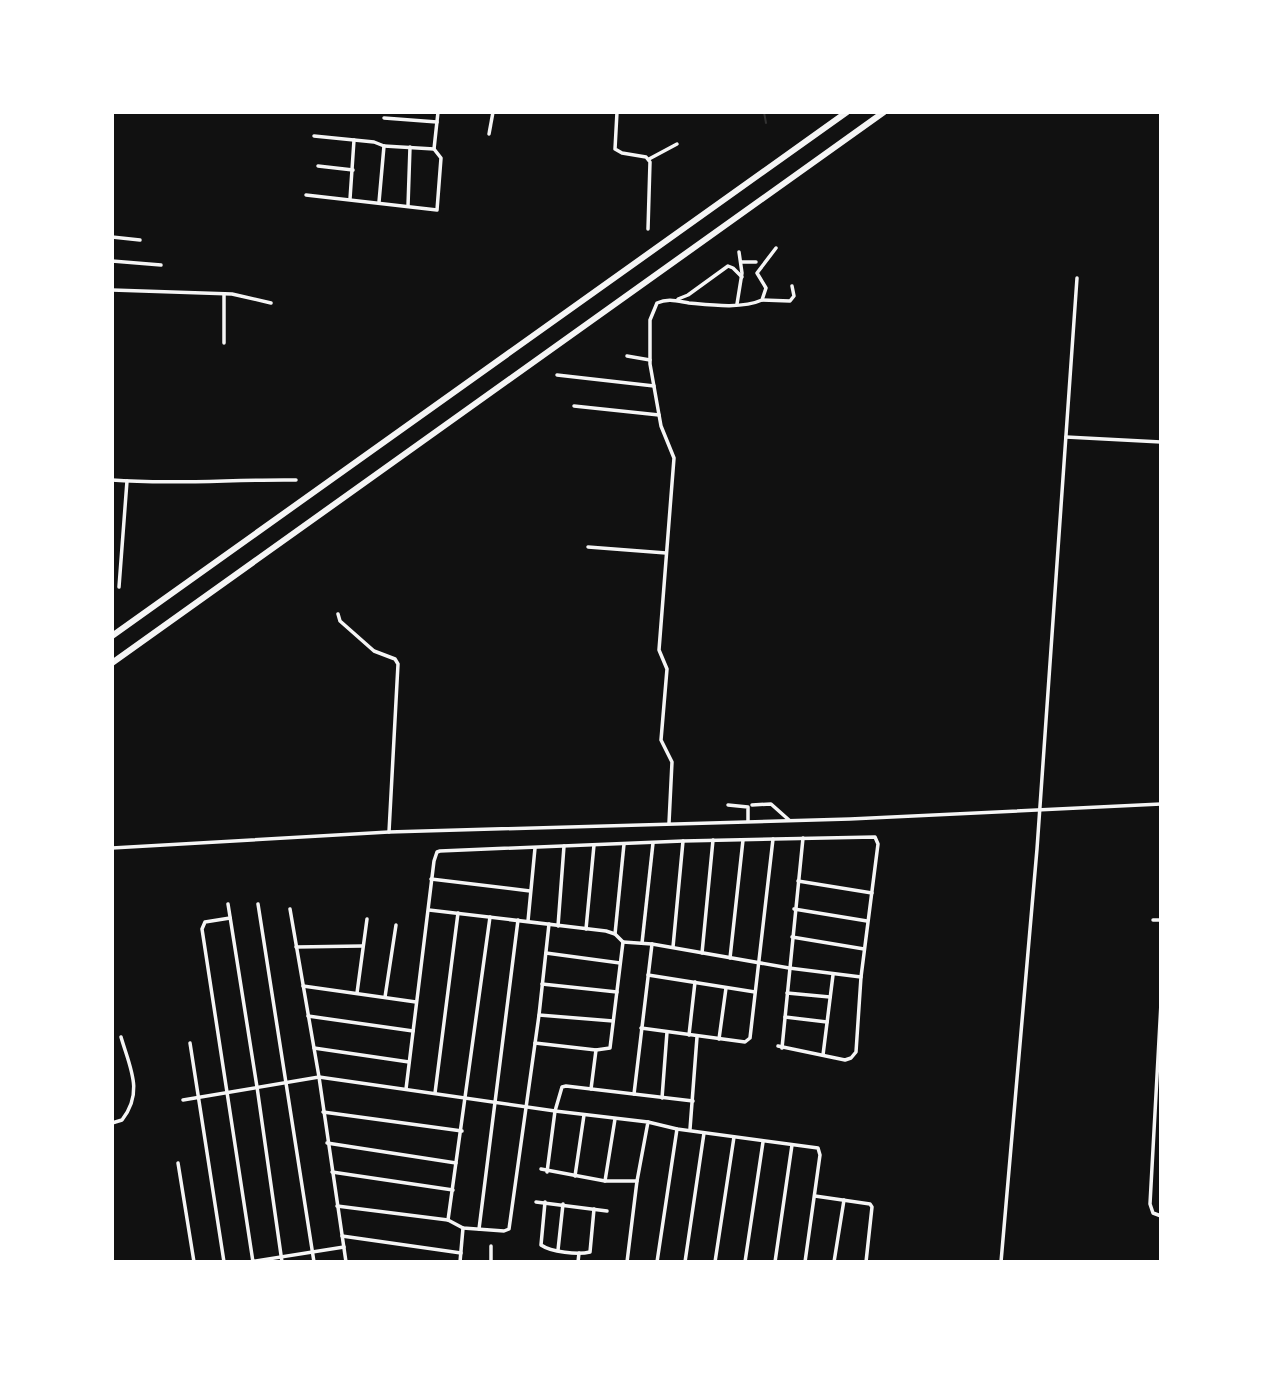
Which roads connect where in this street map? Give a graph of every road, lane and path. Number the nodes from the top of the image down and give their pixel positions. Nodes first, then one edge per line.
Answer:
1 (438, 112) edge
2 (493, 112) edge
3 (617, 112) edge
4 (847, 112) edge
5 (884, 112) edge
6 (384, 118) dead end
7 (437, 122) junction
8 (489, 134) dead end
9 (314, 136) dead end
10 (354, 140) junction
11 (677, 144) dead end
12 (384, 146) junction
13 (410, 147) junction
14 (434, 149) junction
15 (649, 159) junction
16 (318, 166) dead end
17 (352, 170) junction
18 (306, 195) dead end
19 (350, 199) junction
20 (379, 202) junction
21 (408, 206) junction
22 (648, 229) dead end
23 (112, 237) edge
24 (140, 240) dead end
25 (776, 248) dead end
26 (739, 252) dead end
27 (112, 261) edge
28 (741, 262) junction
29 (756, 262) dead end
30 (161, 265) dead end
31 (741, 277) junction
32 (1077, 278) dead end
33 (792, 286) dead end
34 (112, 290) edge
35 (224, 294) junction
36 (674, 300) junction
37 (762, 300) junction
38 (271, 303) dead end
39 (737, 304) junction
40 (224, 343) dead end
41 (627, 356) dead end
42 (650, 360) junction
43 (557, 375) dead end
44 (654, 386) junction
45 (574, 407) dead end
46 (659, 415) junction
47 (1066, 437) junction
48 (1161, 443) edge
49 (112, 480) edge
50 (296, 480) dead end
51 (127, 481) junction
52 (588, 547) dead end
53 (666, 553) junction
54 (119, 587) dead end
55 (338, 614) dead end
56 (112, 636) edge
57 (112, 663) edge
58 (1161, 804) edge
59 (728, 805) dead end
60 (751, 805) dead end
61 (1040, 809) junction
62 (789, 820) junction
63 (748, 821) junction
64 (669, 823) junction
65 (389, 832) junction
66 (803, 838) junction
67 (743, 839) junction
68 (773, 839) junction
69 (713, 840) junction
70 (682, 841) junction
71 (653, 843) junction
72 (624, 844) junction
73 (594, 845) junction
74 (564, 846) junction
75 (112, 848) edge
76 (535, 848) junction
77 (431, 879) junction
78 (798, 881) junction
79 (530, 891) junction
80 (872, 892) junction
81 (228, 904) dead end
82 (258, 904) dead end
83 (290, 909) dead end
84 (794, 909) junction
85 (428, 910) junction
86 (458, 913) junction
87 (490, 916) junction
88 (230, 918) junction
89 (367, 919) dead end
90 (518, 920) junction
91 (1153, 920) dead end
92 (1161, 920) edge
93 (528, 921) junction
94 (867, 921) junction
95 (396, 925) dead end
96 (549, 925) junction
97 (558, 926) junction
98 (586, 929) junction
99 (615, 934) junction
100 (792, 937) junction
101 (623, 942) junction
102 (642, 943) junction
103 (652, 944) junction
104 (362, 946) junction
105 (296, 947) junction
106 (673, 947) junction
107 (864, 949) junction
108 (545, 953) junction
109 (702, 953) junction
110 (730, 958) junction
111 (620, 962) junction
112 (759, 962) junction
113 (789, 968) junction
114 (648, 975) junction
115 (833, 975) junction
116 (861, 978) junction
117 (695, 982) junction
118 (542, 984) junction
119 (303, 986) junction
120 (726, 988) junction
121 (617, 992) junction
122 (755, 992) junction
123 (357, 993) junction
124 (787, 993) junction
125 (831, 997) junction
126 (385, 998) junction
127 (416, 1002) junction
128 (1161, 1003) edge
129 (539, 1015) junction
130 (308, 1016) junction
131 (785, 1017) junction
132 (613, 1021) junction
133 (827, 1022) junction
134 (641, 1028) junction
135 (412, 1031) junction
136 (667, 1032) junction
137 (689, 1035) junction
138 (121, 1037) dead end
139 (696, 1037) junction
140 (719, 1039) junction
141 (535, 1042) junction
142 (190, 1043) dead end
143 (313, 1048) junction
144 (596, 1050) junction
145 (823, 1055) junction
146 (409, 1062) junction
147 (319, 1077) junction
148 (285, 1082) junction
149 (1159, 1083) edge
150 (257, 1087) junction
151 (406, 1089) junction
152 (591, 1089) junction
153 (228, 1091) junction
154 (435, 1093) junction
155 (634, 1094) junction
156 (466, 1097) junction
157 (198, 1098) junction
158 (662, 1098) junction
159 (183, 1100) dead end
160 (495, 1101) junction
161 (693, 1101) junction
162 (525, 1107) junction
163 (555, 1111) junction
164 (323, 1112) junction
165 (584, 1115) junction
166 (615, 1119) junction
167 (648, 1122) junction
168 (112, 1123) edge
169 (677, 1129) junction
170 (690, 1130) junction
171 (462, 1131) junction
172 (704, 1132) junction
173 (734, 1137) junction
174 (763, 1142) junction
175 (327, 1143) junction
176 (792, 1145) junction
177 (178, 1163) dead end
178 (456, 1163) junction
179 (541, 1169) dead end
180 (332, 1172) junction
181 (547, 1172) junction
182 (575, 1177) junction
183 (605, 1181) junction
184 (637, 1181) junction
185 (453, 1190) junction
186 (815, 1196) junction
187 (844, 1199) junction
188 (536, 1202) dead end
189 (545, 1202) junction
190 (563, 1204) junction
191 (337, 1206) junction
192 (594, 1209) junction
193 (607, 1211) dead end
194 (1161, 1216) edge
195 (449, 1220) junction
196 (463, 1227) junction
197 (479, 1229) junction
198 (342, 1236) junction
199 (491, 1246) dead end
200 (344, 1247) junction
201 (558, 1250) junction
202 (312, 1252) junction
203 (461, 1253) junction
204 (579, 1253) junction
205 (282, 1259) edge
206 (194, 1262) edge
207 (224, 1262) edge
208 (252, 1262) edge
209 (314, 1262) edge
210 (346, 1262) edge
211 (460, 1262) edge
212 (491, 1262) edge
213 (578, 1262) edge
214 (627, 1262) edge
215 (657, 1262) edge
216 (685, 1262) edge
217 (715, 1262) edge
218 (745, 1262) edge
219 (775, 1262) edge
220 (805, 1262) edge
221 (834, 1262) edge
222 (866, 1262) edge
223 (1001, 1262) edge

1 - 7 street
2 - 8 street
3 - 15 street
4 - 56 highway
5 - 57 highway
6 - 7 street
7 - 14 street
9 - 10 street
10 - 12 street
10 - 17 street
11 - 15 street
12 - 13 street
12 - 20 street
13 - 14 street
13 - 21 street
14 - 21 street
15 - 22 street
16 - 17 street
17 - 19 street
18 - 19 street
19 - 20 street
20 - 21 street
23 - 24 street
25 - 37 street
26 - 28 street
27 - 30 street
28 - 29 street
28 - 31 street
31 - 36 street
31 - 39 street
32 - 47 street
33 - 37 street
34 - 35 street
35 - 38 street
35 - 40 street
36 - 39 street
36 - 42 street
37 - 39 street
41 - 42 street
42 - 44 street
43 - 44 street
44 - 46 street
45 - 46 street
46 - 53 street
47 - 48 street
47 - 61 street
49 - 51 street
50 - 51 street
51 - 54 street
52 - 53 street
53 - 64 street
55 - 65 street
58 - 61 street
59 - 63 street
60 - 62 street
61 - 62 street
61 - 223 street
62 - 63 street
63 - 64 street
64 - 65 street
65 - 75 street
66 - 68 street
66 - 78 street
66 - 80 street
67 - 68 street
67 - 69 street
67 - 110 street
68 - 112 street
69 - 70 street
69 - 109 street
70 - 71 street
70 - 106 street
71 - 72 street
71 - 102 street
72 - 73 street
72 - 99 street
73 - 74 street
73 - 98 street
74 - 76 street
74 - 97 street
76 - 77 street
76 - 79 street
77 - 79 street
77 - 85 street
78 - 80 street
78 - 84 street
79 - 93 street
80 - 94 street
81 - 88 street
82 - 148 street
83 - 105 street
84 - 94 street
84 - 100 street
85 - 86 street
85 - 127 street
86 - 87 street
86 - 154 street
87 - 90 street
87 - 156 street
88 - 150 street
88 - 153 street
89 - 104 street
90 - 93 street
90 - 160 street
91 - 92 street
93 - 96 street
94 - 107 street
95 - 126 street
96 - 97 street
96 - 108 street
97 - 98 street
98 - 99 street
99 - 101 street
100 - 107 street
100 - 113 street
101 - 102 street
101 - 111 street
102 - 103 street
103 - 106 street
103 - 114 street
104 - 105 street
104 - 123 street
105 - 119 street
106 - 109 street
107 - 116 street
108 - 111 street
108 - 118 street
109 - 110 street
110 - 112 street
111 - 121 street
112 - 113 street
112 - 122 street
113 - 115 street
113 - 124 street
114 - 117 street
114 - 134 street
115 - 116 street
115 - 125 street
116 - 145 street
117 - 120 street
117 - 137 street
118 - 121 street
118 - 129 street
119 - 123 street
119 - 130 street
120 - 122 street
120 - 140 street
121 - 132 street
122 - 140 street
123 - 126 street
124 - 125 street
124 - 131 street
125 - 133 street
126 - 127 street
127 - 135 street
128 - 149 street
129 - 132 street
129 - 141 street
130 - 135 street
130 - 143 street
131 - 133 street
131 - 145 street
132 - 144 street
133 - 145 street
134 - 136 street
134 - 155 street
135 - 146 street
136 - 137 street
136 - 158 street
137 - 139 street
138 - 168 street
139 - 140 street
139 - 161 street
141 - 144 street
141 - 162 street
142 - 157 street
143 - 146 street
143 - 147 street
144 - 152 street
146 - 151 street
147 - 148 street
147 - 151 street
147 - 164 street
148 - 150 street
148 - 202 street
149 - 194 street
150 - 153 street
150 - 205 street
151 - 154 street
152 - 155 street
152 - 163 street
153 - 157 street
153 - 208 street
154 - 156 street
155 - 158 street
156 - 160 street
156 - 171 street
157 - 159 street
157 - 207 street
158 - 161 street
160 - 162 street
160 - 197 street
161 - 170 street
162 - 163 street
162 - 197 street
163 - 165 street
163 - 181 street
164 - 171 street
164 - 175 street
165 - 166 street
165 - 182 street
166 - 167 street
166 - 183 street
167 - 169 street
167 - 184 street
169 - 170 street
169 - 215 street
170 - 172 street
171 - 178 street
172 - 173 street
172 - 216 street
173 - 174 street
173 - 217 street
174 - 176 street
174 - 218 street
175 - 178 street
175 - 180 street
176 - 186 street
176 - 219 street
177 - 206 street
178 - 185 street
179 - 181 street
180 - 185 street
180 - 191 street
181 - 182 street
182 - 183 street
183 - 184 street
184 - 214 street
185 - 195 street
186 - 187 street
186 - 220 street
187 - 221 street
187 - 222 street
188 - 189 street
189 - 190 street
189 - 201 street
190 - 192 street
190 - 201 street
191 - 195 street
191 - 198 street
192 - 193 street
192 - 204 street
195 - 196 street
196 - 197 street
196 - 203 street
198 - 200 street
198 - 203 street
199 - 212 street
200 - 202 street
200 - 210 street
201 - 204 street
202 - 205 street
202 - 209 street
203 - 211 street
204 - 213 street
205 - 208 street

